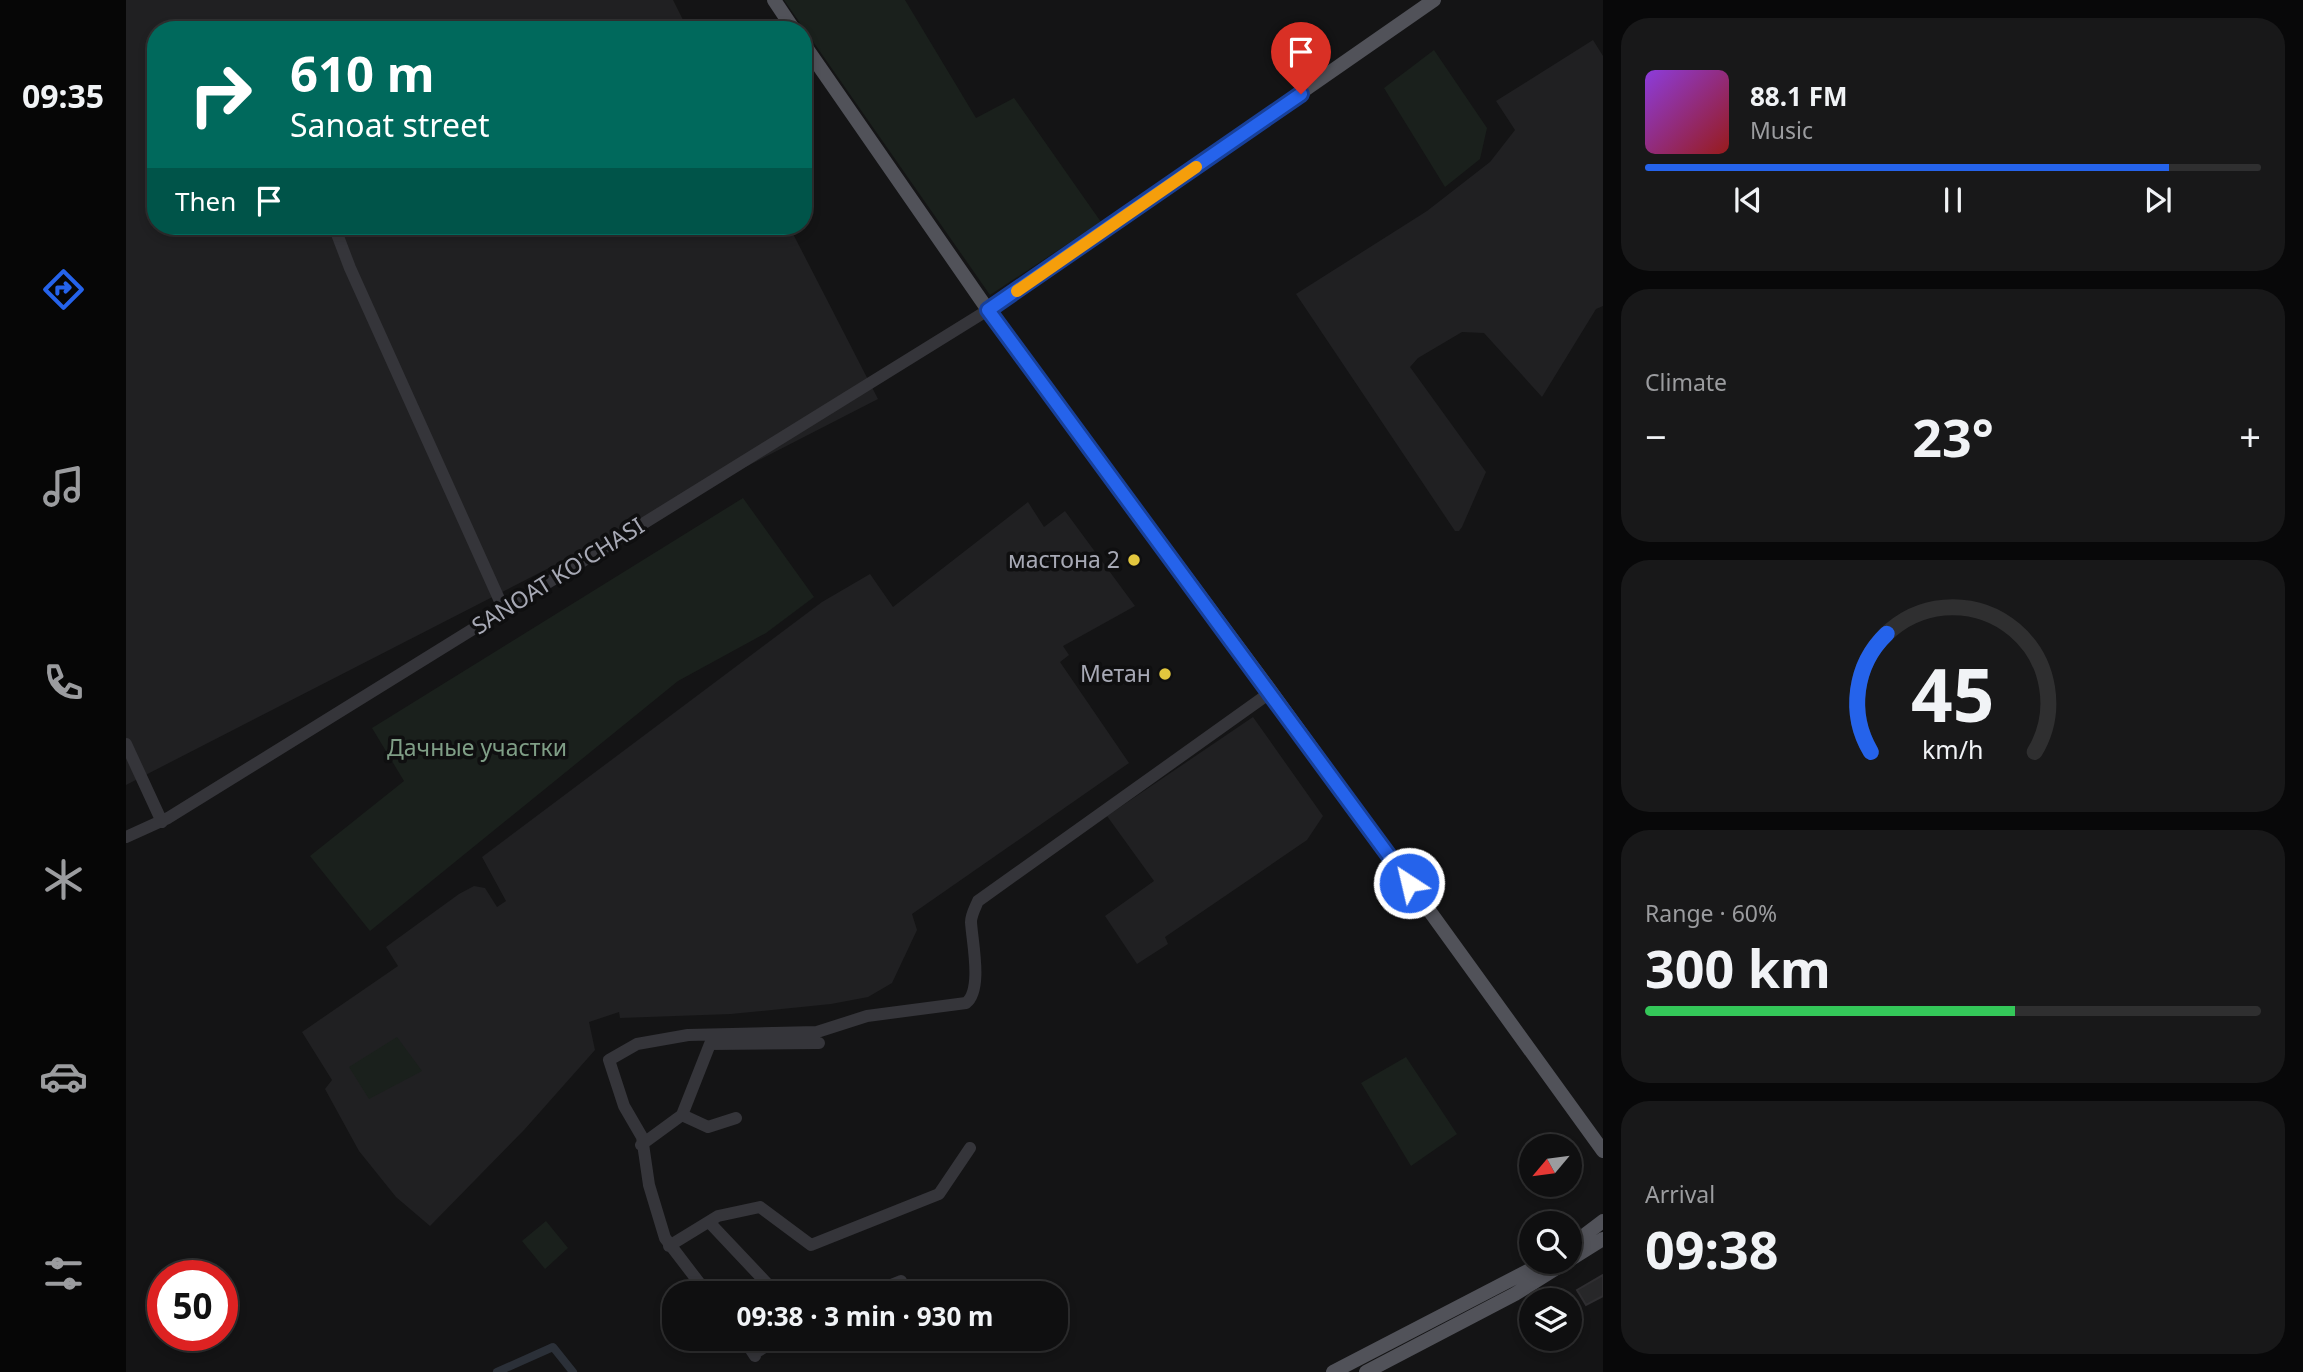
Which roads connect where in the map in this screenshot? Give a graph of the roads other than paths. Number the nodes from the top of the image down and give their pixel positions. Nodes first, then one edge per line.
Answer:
1 (774, 0) edge
2 (1434, 0) edge
3 (788, 21) edge
4 (812, 56) edge
5 (337, 235) edge
6 (988, 310) junction
7 (504, 610) junction
8 (1271, 692) junction
9 (126, 744) edge
10 (162, 822) junction
11 (126, 837) edge
12 (819, 1043) dead end
13 (682, 1115) junction
14 (736, 1118) dead end
15 (641, 1145) junction
16 (971, 1148) dead end
17 (1603, 1151) edge
18 (1603, 1221) edge
19 (709, 1222) junction
20 (1582, 1237) edge
21 (1603, 1239) edge
22 (669, 1246) junction
23 (1522, 1274) edge
24 (697, 1281) edge
25 (765, 1281) edge
26 (1333, 1372) edge
27 (1366, 1372) edge

1 - 3 main road
2 - 6 main road
4 - 6 main road
5 - 7 street
6 - 7 street, SANOAT KO'CHASI
6 - 8 main road
7 - 10 street, SANOAT KO'CHASI
8 - 15 street
8 - 17 main road
9 - 10 street
10 - 11 street, SANOAT KO'CHASI
12 - 13 street
13 - 14 street
13 - 15 street
15 - 22 street
16 - 19 street
18 - 20 main road
19 - 22 street
19 - 25 street
21 - 27 main road
22 - 24 street
23 - 26 main road

